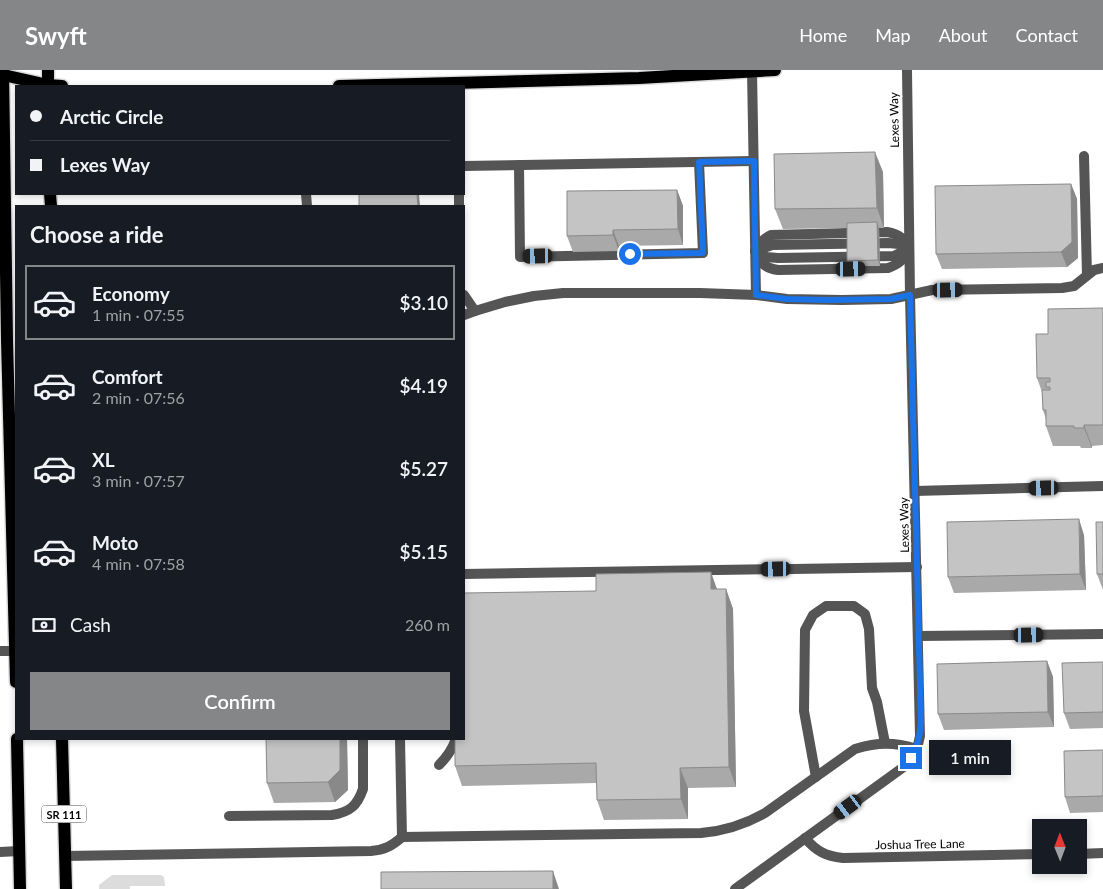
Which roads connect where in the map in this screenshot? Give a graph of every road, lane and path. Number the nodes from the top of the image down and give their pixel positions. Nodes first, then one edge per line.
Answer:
1 (22, 70) edge
2 (48, 70) edge
3 (775, 70) edge
4 (907, 70) edge
5 (752, 71) edge
6 (3, 73) edge
7 (590, 75) edge
8 (457, 84) edge
9 (45, 85) edge
10 (48, 85) edge
11 (398, 85) edge
12 (1084, 156) dead end
13 (754, 161) junction
14 (699, 162) junction
15 (518, 165) junction
16 (465, 166) edge
17 (909, 248) junction
18 (755, 251) junction
19 (1103, 268) edge
20 (1087, 275) junction
21 (756, 295) junction
22 (910, 295) junction
23 (465, 296) edge
24 (475, 311) junction
25 (465, 316) edge
26 (4, 340) edge
27 (1103, 486) edge
28 (915, 491) junction
29 (917, 567) junction
30 (465, 574) edge
31 (15, 625) edge
32 (1103, 634) edge
33 (919, 636) junction
34 (0, 651) edge
35 (15, 651) edge
36 (17, 740) edge
37 (62, 740) edge
38 (363, 740) edge
39 (400, 740) edge
40 (456, 740) edge
41 (885, 743) junction
42 (916, 749) junction
43 (439, 765) dead end
44 (816, 777) junction
45 (229, 816) dead end
46 (402, 837) junction
47 (805, 838) junction
48 (20, 851) junction
49 (0, 852) edge
50 (1103, 853) edge
51 (1032, 854) edge
52 (1088, 854) edge
53 (65, 856) junction
54 (20, 889) edge
55 (66, 889) edge
56 (735, 889) edge

1 - 6 main road
2 - 10 main road
3 - 5 main road
4 - 17 street, Lexes Way
5 - 7 main road
5 - 13 street
6 - 9 main road
6 - 26 main road
7 - 8 main road
8 - 11 main road
12 - 20 street
13 - 14 street
13 - 18 street
14 - 15 street
14 - 15 street
15 - 16 street
17 - 18 street
17 - 18 street
17 - 22 street, Lexes Way
18 - 21 street
19 - 20 street
20 - 22 street
21 - 22 street
21 - 24 street
22 - 28 street, Lexes Way
23 - 24 street
24 - 25 street
26 - 31 main road
27 - 28 street
28 - 29 street, Lexes Way
29 - 30 street
29 - 33 street, Lexes Way
32 - 33 street
33 - 42 street, Lexes Way
34 - 35 street
36 - 48 main road
37 - 53 main road, SR 111
38 - 45 street
39 - 46 street
40 - 43 street
41 - 42 street
41 - 44 street
41 - 44 street
42 - 47 street, Lexes Way
44 - 46 street
46 - 53 street
47 - 51 street, Joshua Tree Lane
47 - 56 street, Lexes Way
48 - 49 street
48 - 54 main road
50 - 52 street
53 - 55 main road, SR 111

